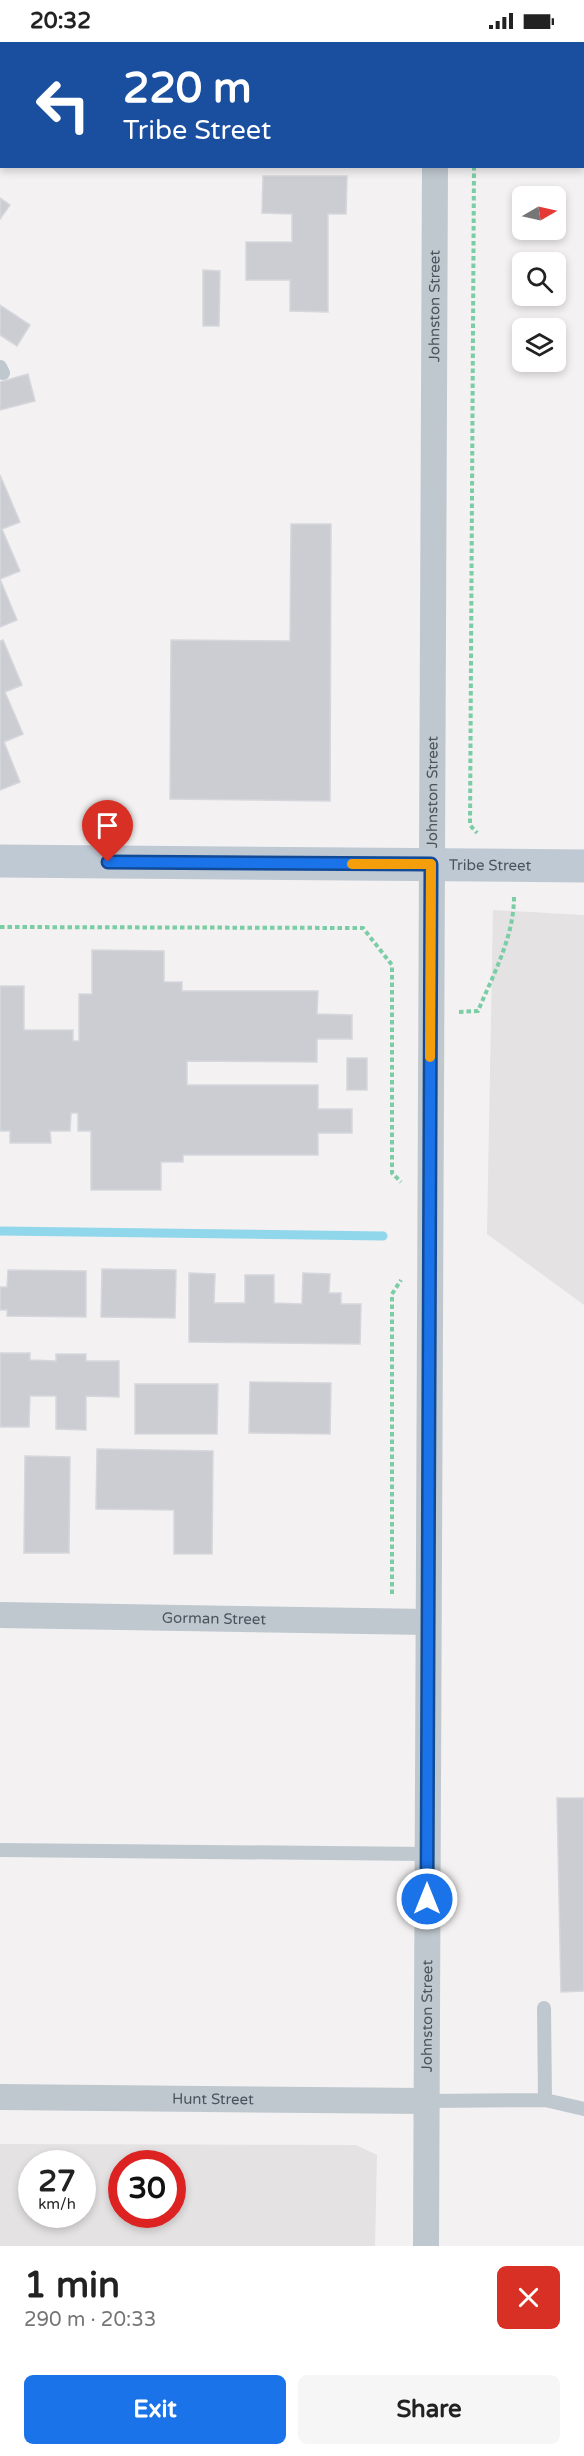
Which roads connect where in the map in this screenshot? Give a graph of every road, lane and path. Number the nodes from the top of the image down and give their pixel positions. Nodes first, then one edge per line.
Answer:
1 (435, 168) edge
2 (474, 168) edge
3 (483, 841) dead end
4 (0, 861) edge
5 (431, 864) junction
6 (513, 865) junction
7 (584, 866) edge
8 (0, 927) edge
9 (451, 1012) dead end
10 (408, 1189) dead end
11 (403, 1278) dead end
12 (392, 1595) dead end
13 (0, 1616) edge
14 (428, 1622) junction
15 (0, 1850) edge
16 (428, 1854) junction
17 (544, 2008) dead end
18 (0, 2097) edge
19 (545, 2100) junction
20 (426, 2101) junction
21 (584, 2109) edge
22 (426, 2246) edge

1 - 5 street, Johnston Street
2 - 3 path
4 - 5 street, Tribe Street
5 - 6 street, Tribe Street
5 - 14 street, Johnston Street
6 - 7 street, Tribe Street
6 - 9 path
8 - 10 path
11 - 12 path
13 - 14 street, Gorman Street
14 - 16 street, Johnston Street
15 - 16 lane
16 - 20 street, Johnston Street
17 - 19 lane
18 - 20 street, Hunt Street
19 - 20 lane
19 - 21 lane
20 - 22 street, Johnston Street

